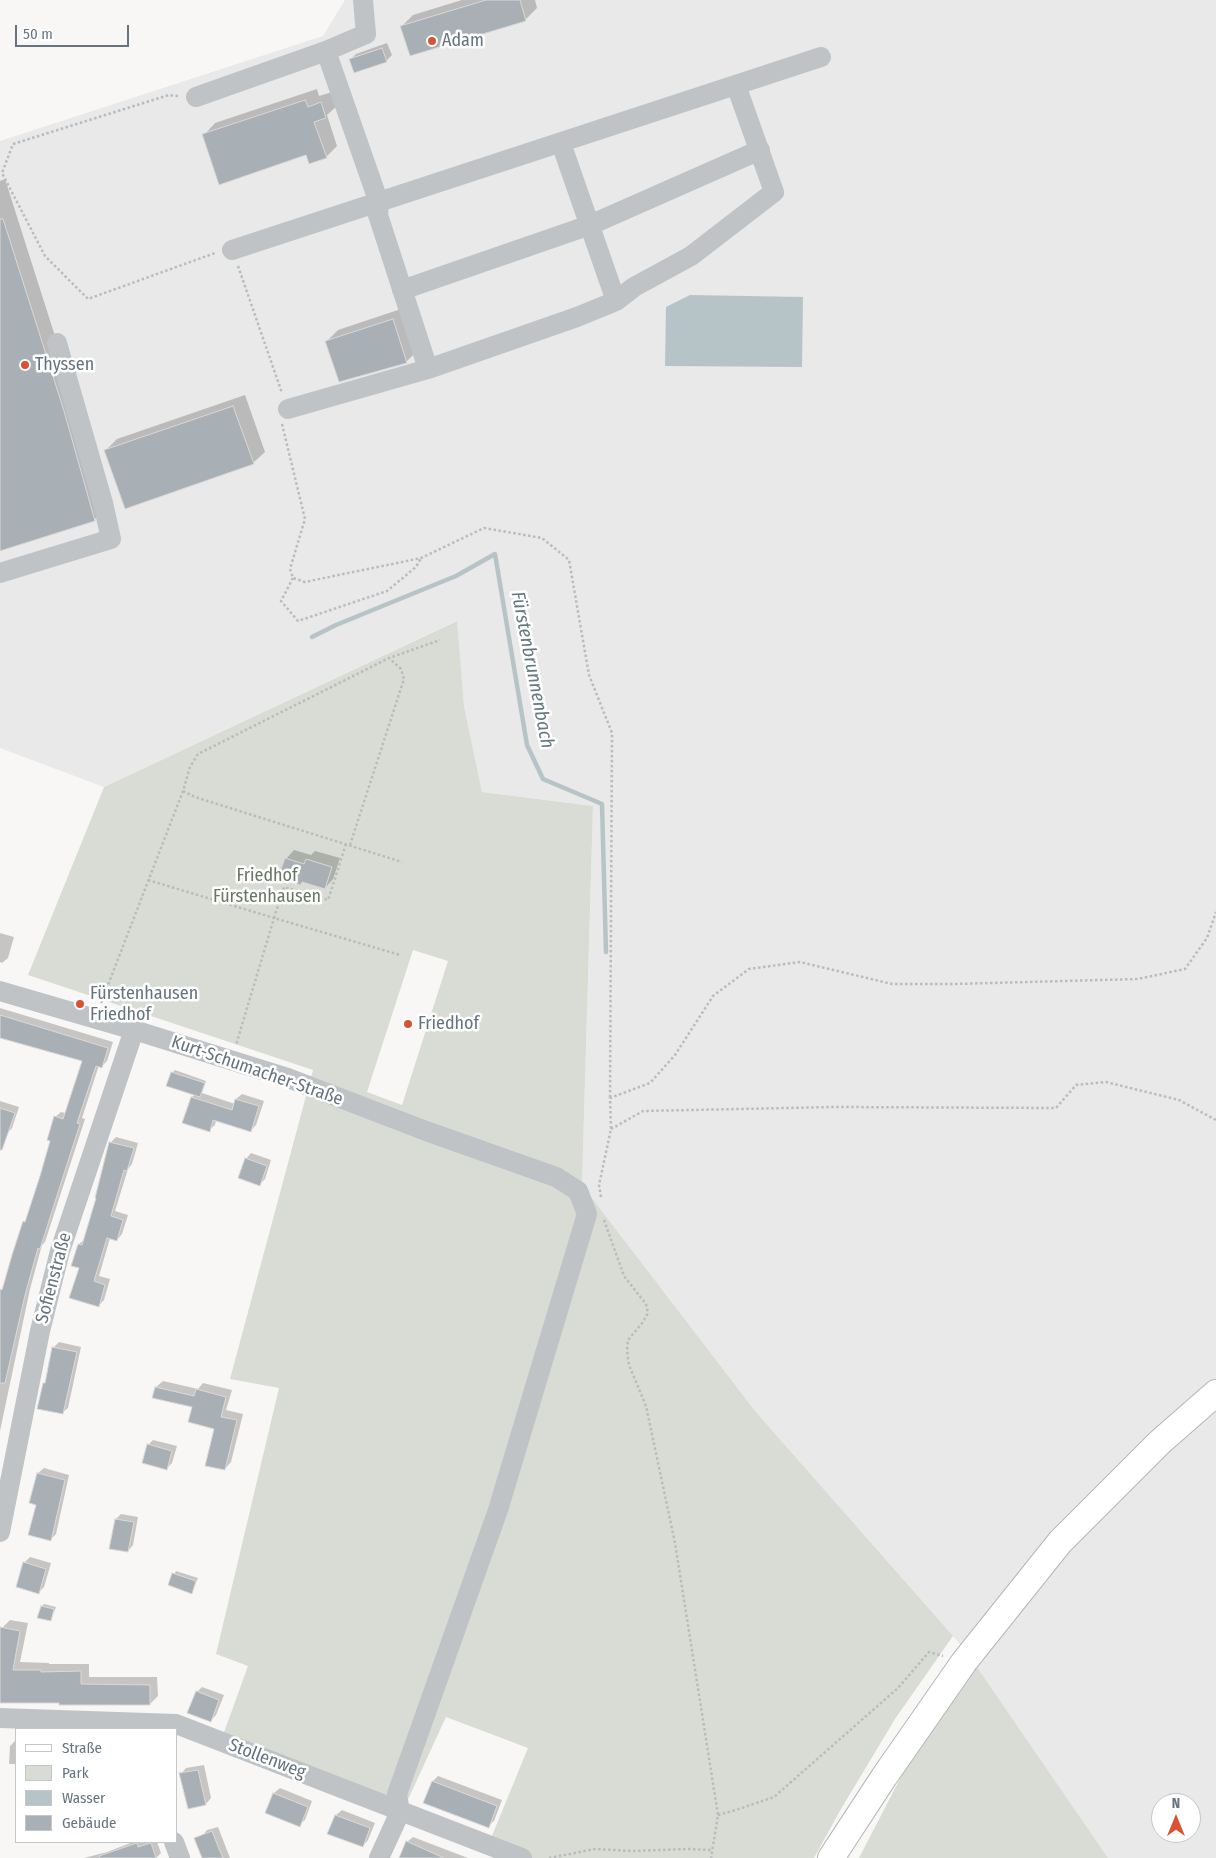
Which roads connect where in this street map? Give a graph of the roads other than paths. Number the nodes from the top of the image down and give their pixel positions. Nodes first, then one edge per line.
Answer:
1 (363, 0) edge
2 (326, 51) junction
3 (821, 57) dead end
4 (736, 85) junction
5 (196, 97) road end
6 (561, 142) junction
7 (760, 150) junction
8 (379, 202) junction
9 (590, 225) junction
10 (232, 250) road end
11 (402, 290) junction
12 (616, 301) junction
13 (57, 343) dead end
14 (428, 369) junction
15 (285, 418) road end
16 (0, 573) edge
17 (0, 991) edge
18 (134, 1030) junction
19 (1216, 1392) edge
20 (0, 1532) edge
21 (0, 1718) edge
22 (156, 1726) edge
23 (400, 1812) junction
24 (174, 1843) edge
25 (180, 1858) edge
26 (379, 1858) edge
27 (522, 1858) edge
28 (831, 1858) edge

1 - 2 street
2 - 5 street
2 - 8 street
3 - 4 street
4 - 6 street
4 - 7 street
6 - 8 street
6 - 9 street
7 - 9 street
7 - 12 street
8 - 10 street
8 - 11 street
9 - 11 street
9 - 12 street
11 - 14 street
12 - 14 street
13 - 16 street
14 - 15 street
17 - 18 street, Kurt-Schumacher-Straße
18 - 20 street, Sofienstraße
18 - 23 street, Kurt-Schumacher-Straße
19 - 28 main road
21 - 22 street, Stollenweg
22 - 23 street, Stollenweg
23 - 26 street
23 - 27 street, Stollenweg
24 - 25 street

